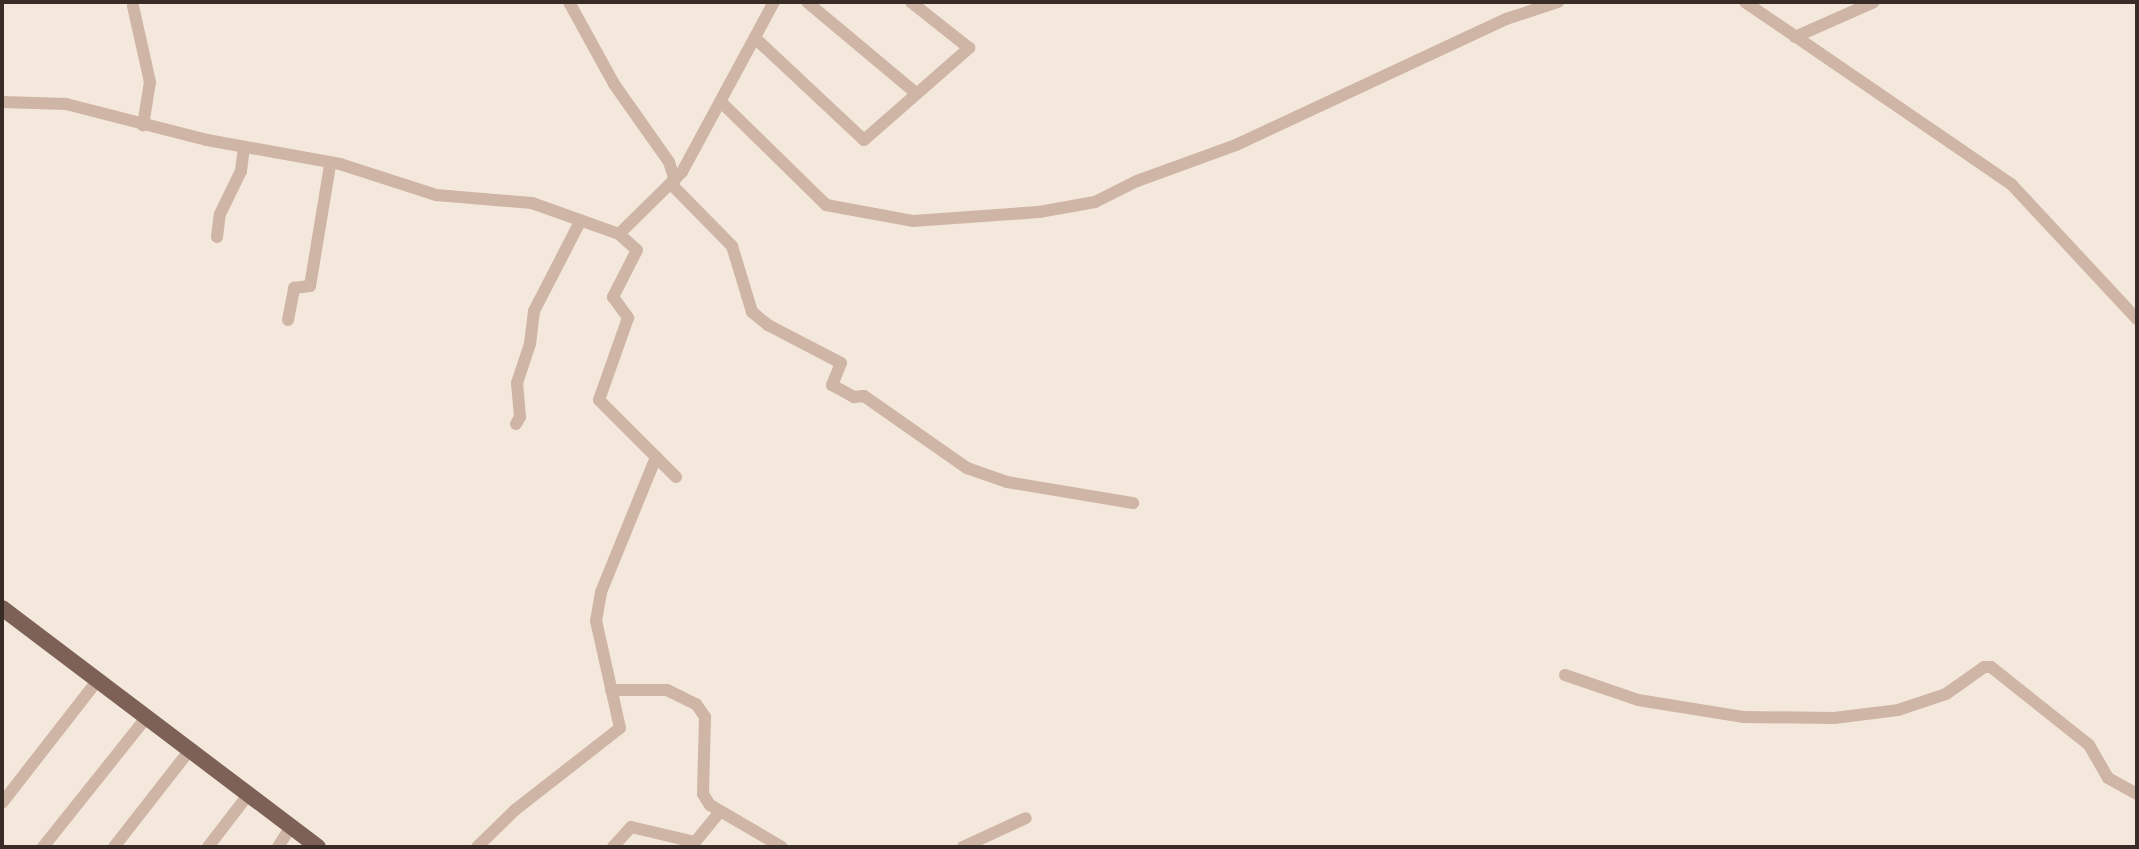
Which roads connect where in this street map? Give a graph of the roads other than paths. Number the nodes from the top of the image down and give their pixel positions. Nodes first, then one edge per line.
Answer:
1 (569, 2) edge
2 (775, 2) edge
3 (807, 2) edge
4 (911, 2) edge
5 (1558, 2) edge
6 (1745, 2) edge
7 (1874, 2) edge
8 (133, 6) dead end
9 (1795, 37) junction
10 (755, 38) junction
11 (916, 93) junction
12 (2, 102) edge
13 (721, 102) junction
14 (143, 125) junction
15 (244, 148) junction
16 (330, 165) junction
17 (673, 182) junction
18 (581, 220) junction
19 (619, 234) junction
20 (218, 237) dead end
21 (2137, 319) edge
22 (288, 320) dead end
23 (516, 424) dead end
24 (656, 457) junction
25 (676, 477) dead end
26 (1133, 503) dead end
27 (2, 608) edge
28 (1565, 675) dead end
29 (97, 681) junction
30 (611, 690) junction
31 (146, 718) junction
32 (189, 751) junction
33 (248, 794) junction
34 (2137, 794) edge
35 (2, 803) edge
36 (718, 814) junction
37 (1026, 818) dead end
38 (292, 825) junction
39 (693, 845) edge
40 (43, 847) edge
41 (114, 847) edge
42 (208, 847) edge
43 (278, 847) edge
44 (318, 847) edge
45 (477, 847) edge
46 (613, 847) edge
47 (782, 847) edge
48 (963, 847) edge

1 - 17 street
2 - 10 street
3 - 11 street
4 - 11 street
5 - 13 street
6 - 9 street
7 - 9 street
8 - 14 street
9 - 21 street
10 - 11 street
10 - 13 street
12 - 14 street
13 - 17 street
14 - 15 street
15 - 16 street
15 - 20 street
16 - 18 street
16 - 22 street
17 - 19 street
17 - 26 street
18 - 19 street
18 - 23 street
19 - 24 street
24 - 25 street
24 - 30 street
27 - 29 main road
28 - 34 street
29 - 31 main road
29 - 35 street
30 - 36 street
30 - 45 street
31 - 32 main road
31 - 40 street
32 - 33 main road
32 - 41 street
33 - 38 main road
33 - 42 street
36 - 39 street
36 - 47 street
37 - 48 street
38 - 43 street
38 - 44 main road
39 - 46 street

